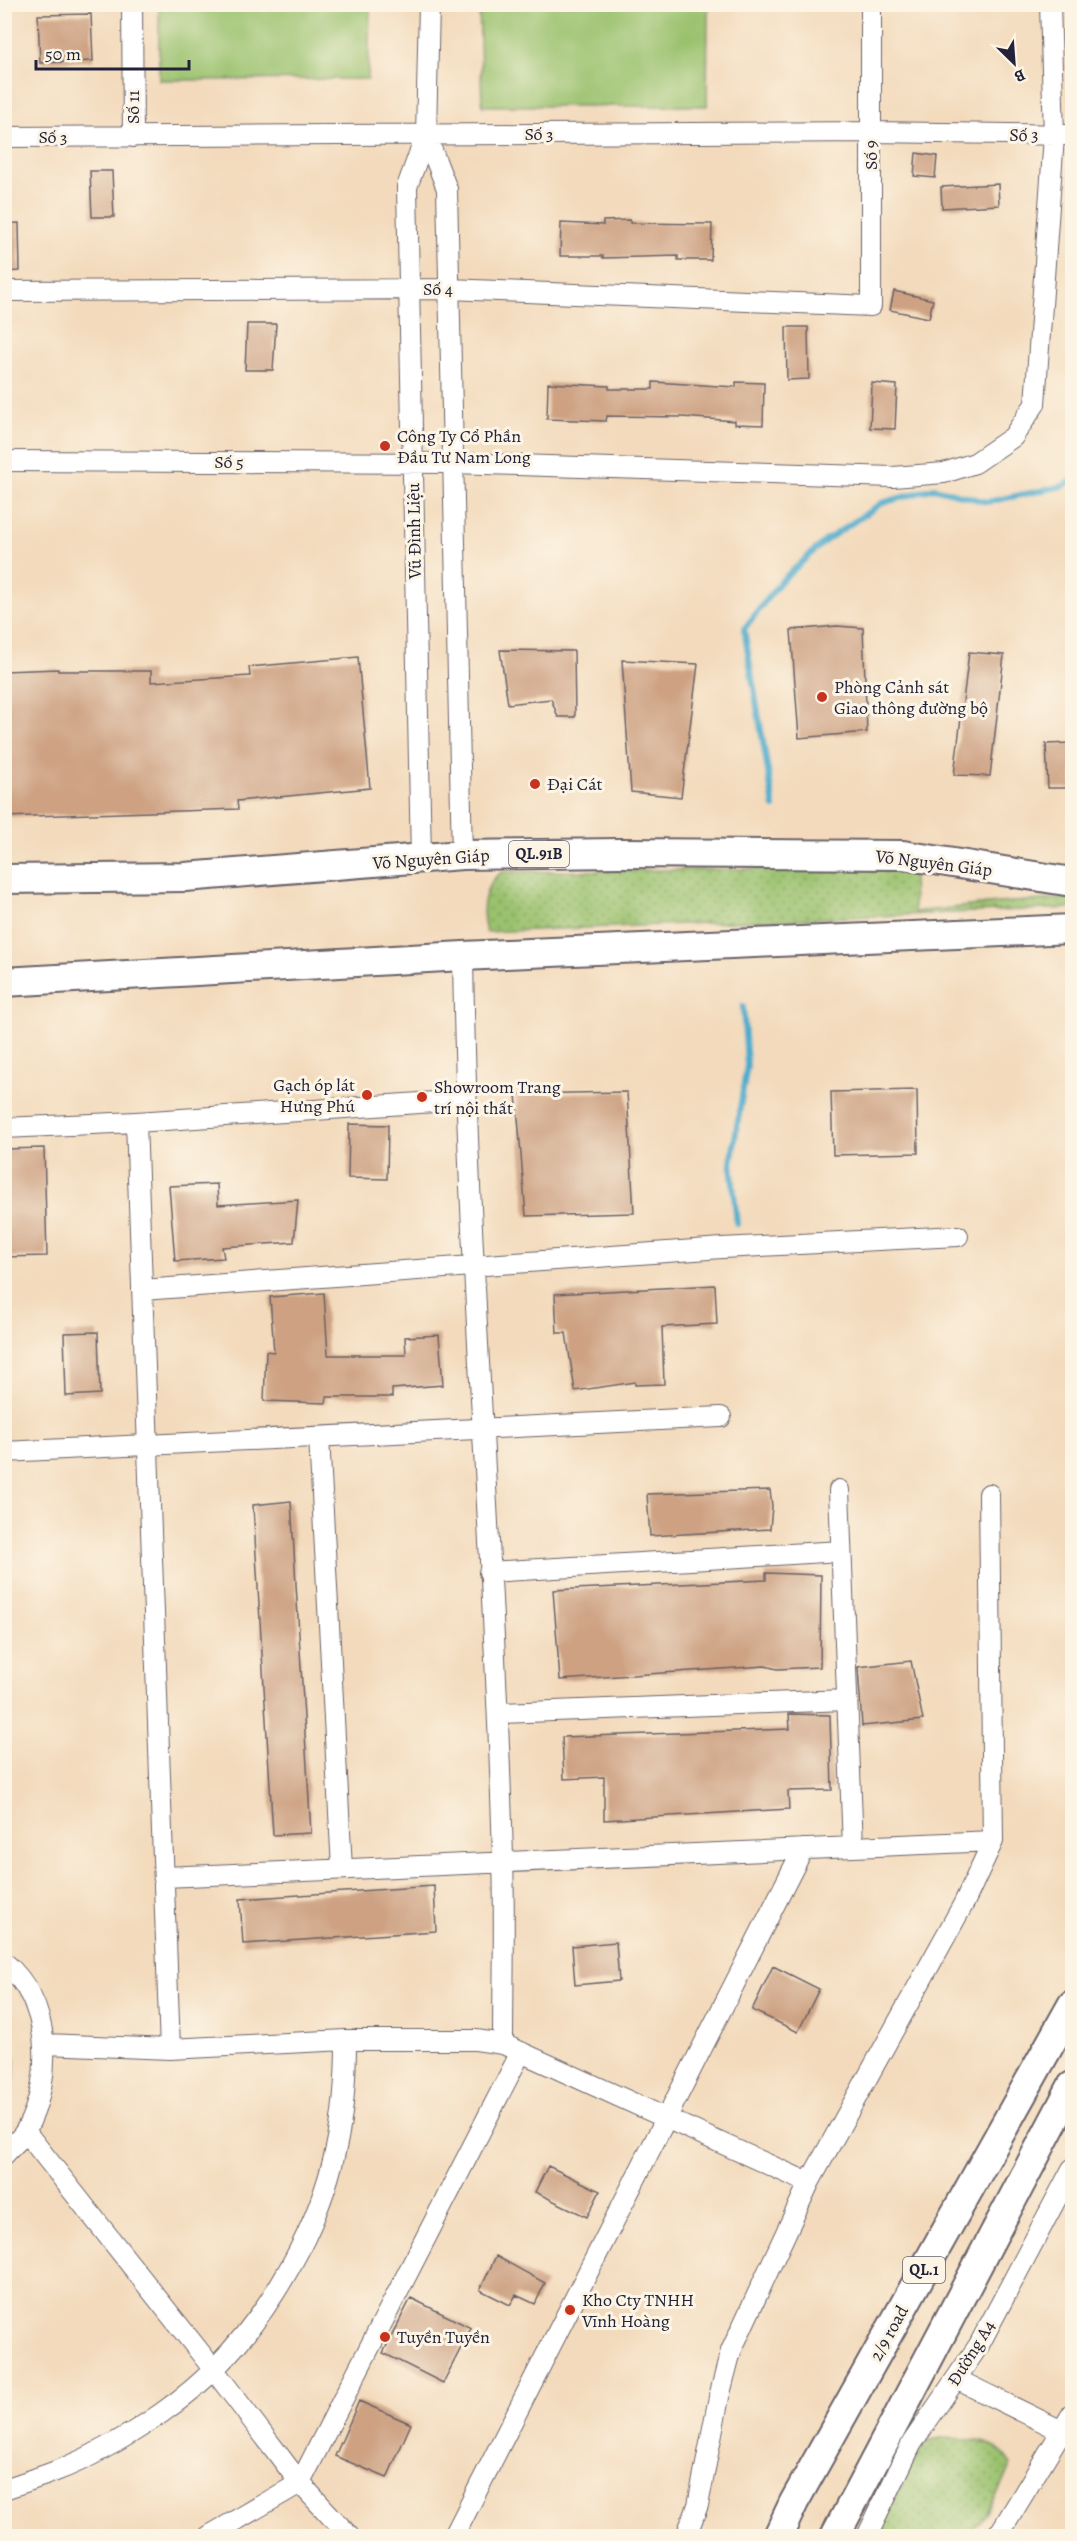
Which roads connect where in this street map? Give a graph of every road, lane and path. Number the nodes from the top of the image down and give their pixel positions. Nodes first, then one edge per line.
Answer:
1 (132, 4) edge
2 (429, 4) edge
3 (871, 4) edge
4 (1050, 4) edge
5 (872, 132) junction
6 (426, 135) junction
7 (1063, 135) edge
8 (4, 137) edge
9 (133, 137) junction
10 (409, 289) junction
11 (449, 289) junction
12 (4, 291) edge
13 (871, 306) joint
14 (4, 461) edge
15 (412, 463) junction
16 (453, 464) junction
17 (462, 855) junction
18 (421, 858) junction
19 (4, 879) edge
20 (1072, 882) edge
21 (1072, 929) edge
22 (463, 956) junction
23 (4, 982) edge
24 (465, 1100) junction
25 (136, 1122) junction
26 (4, 1128) edge
27 (958, 1236) dead end
28 (474, 1266) junction
29 (142, 1290) junction
30 (721, 1417) dead end
31 (482, 1429) junction
32 (319, 1437) junction
33 (148, 1445) junction
34 (4, 1452) edge
35 (839, 1490) dead end
36 (989, 1494) dead end
37 (841, 1551) junction
38 (489, 1572) junction
39 (846, 1700) junction
40 (498, 1713) junction
41 (993, 1841) junction
42 (854, 1847) junction
43 (803, 1849) junction
44 (504, 1862) junction
45 (342, 1869) junction
46 (164, 1877) junction
47 (4, 1962) edge
48 (1072, 2005) edge
49 (346, 2040) junction
50 (45, 2044) junction
51 (512, 2048) junction
52 (170, 2049) junction
53 (1072, 2086) edge
54 (667, 2119) junction
55 (25, 2131) junction
56 (4, 2155) edge
57 (1072, 2169) edge
58 (809, 2183) junction
59 (214, 2370) junction
60 (956, 2379) junction
61 (1070, 2427) edge
62 (300, 2482) junction
63 (4, 2489) edge
64 (209, 2536) edge
65 (349, 2536) edge
66 (454, 2536) edge
67 (686, 2536) edge
68 (778, 2536) edge
69 (835, 2536) edge
70 (867, 2536) edge
71 (995, 2536) edge

1 - 9 street, Số 11
2 - 6 street, Vũ Đình Liệu
3 - 5 street, Số 9
4 - 7 street
5 - 6 street, Số 3
5 - 7 street, Số 3
5 - 13 street, Số 9
6 - 9 street, Số 3
6 - 10 street, Vũ Đình Liệu
6 - 11 street, Vũ Đình Liệu
7 - 16 street, Số 5
8 - 9 street, Số 3
10 - 11 street, Số 4
10 - 12 street, Số 4
10 - 15 street, Vũ Đình Liệu
11 - 13 street, Số 4
11 - 16 street, Vũ Đình Liệu
14 - 15 street, Số 5
15 - 16 street, Số 5
15 - 18 street, Vũ Đình Liệu
16 - 17 street, Vũ Đình Liệu
17 - 18 highway, Võ Nguyên Giáp / QL.91B
17 - 20 highway, Võ Nguyên Giáp / QL.91B
18 - 19 highway, Võ Nguyên Giáp / QL.91B
21 - 22 highway
22 - 23 highway
22 - 24 street
24 - 25 street
24 - 28 street
25 - 26 street
25 - 29 street
27 - 28 street
28 - 29 street
28 - 31 street
29 - 33 street
30 - 31 street
31 - 32 street
31 - 38 street
32 - 33 street
32 - 45 street
33 - 34 street
33 - 46 street
35 - 37 street
36 - 41 street
37 - 38 street
37 - 39 street
38 - 40 street
39 - 40 street
39 - 42 street
40 - 44 street
41 - 42 street
41 - 58 street
42 - 43 street
43 - 44 street
43 - 54 street
44 - 45 street
44 - 51 street
45 - 46 street
46 - 52 street
47 - 50 street
48 - 68 highway, 2/9 road / QL.1
49 - 51 street
49 - 52 street
49 - 59 street
50 - 52 street
50 - 55 street
51 - 54 street
51 - 62 street
53 - 69 highway, QL.1
54 - 58 street
54 - 66 street
55 - 56 street
55 - 59 street
57 - 60 street, Đường A4
58 - 67 street
59 - 62 street
59 - 63 street
60 - 61 street
60 - 70 street, Đường A4
61 - 71 street
62 - 64 street
62 - 65 street

